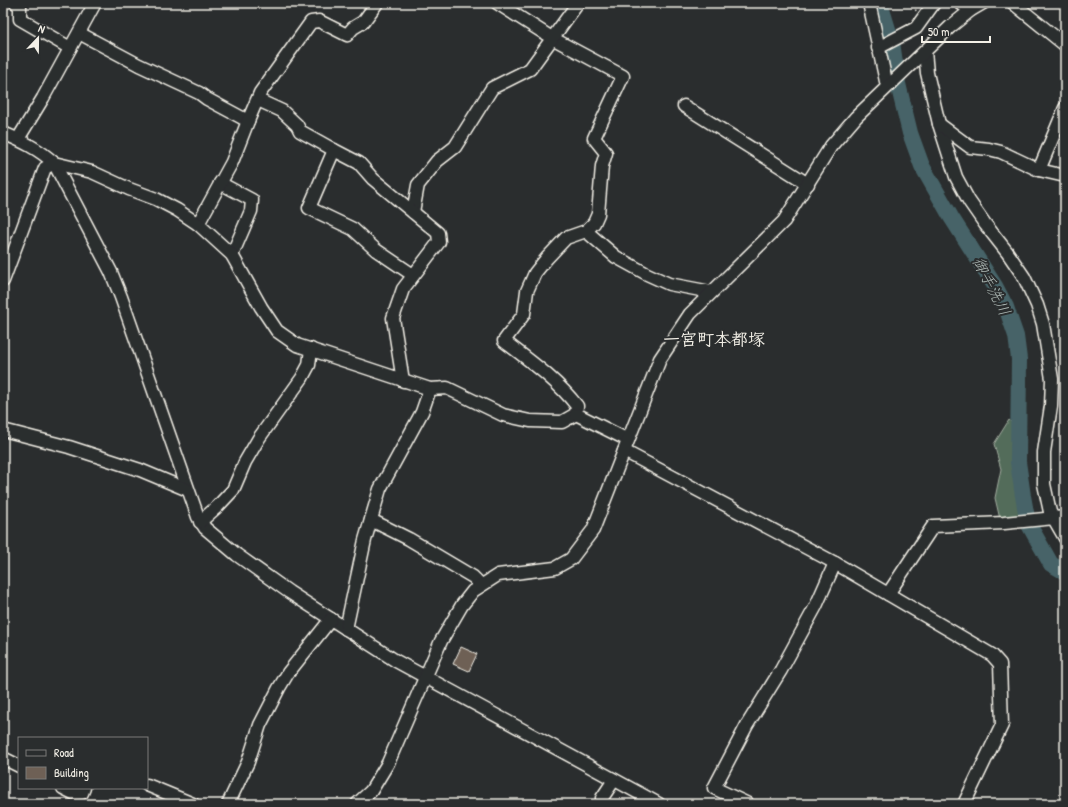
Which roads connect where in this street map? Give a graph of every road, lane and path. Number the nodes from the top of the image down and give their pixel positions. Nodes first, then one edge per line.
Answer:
1 (95, 3) edge
2 (377, 3) edge
3 (497, 3) edge
4 (578, 3) edge
5 (869, 3) edge
6 (934, 3) edge
7 (960, 3) edge
8 (983, 3) edge
9 (1013, 3) edge
10 (18, 4) edge
11 (971, 10) junction
12 (79, 33) junction
13 (552, 38) junction
14 (1065, 45) edge
15 (880, 46) junction
16 (70, 48) junction
17 (925, 51) junction
18 (887, 86) junction
19 (258, 100) junction
20 (684, 106) dead end
21 (1065, 108) edge
22 (248, 121) junction
23 (939, 124) junction
24 (3, 132) edge
25 (18, 139) junction
26 (334, 150) junction
27 (54, 163) junction
28 (1039, 170) junction
29 (1065, 176) edge
30 (220, 182) junction
31 (808, 184) junction
32 (413, 212) junction
33 (198, 224) junction
34 (586, 231) junction
35 (232, 255) junction
36 (413, 275) junction
37 (3, 279) edge
38 (711, 292) junction
39 (311, 349) junction
40 (404, 381) junction
41 (430, 390) junction
42 (576, 414) junction
43 (3, 430) edge
44 (626, 445) junction
45 (188, 490) junction
46 (1065, 517) edge
47 (1052, 518) junction
48 (371, 520) junction
49 (200, 522) junction
50 (1065, 538) edge
51 (835, 563) junction
52 (481, 586) junction
53 (888, 594) junction
54 (331, 619) junction
55 (346, 629) junction
56 (426, 678) junction
57 (3, 758) edge
58 (18, 766) edge
59 (614, 780) junction
60 (148, 786) edge
61 (65, 789) edge
62 (84, 789) edge
63 (193, 804) edge
64 (228, 804) edge
65 (357, 804) edge
66 (602, 804) edge
67 (659, 804) edge
68 (748, 804) edge
69 (964, 804) edge

1 - 12 street
2 - 19 street
3 - 13 street
4 - 13 street
5 - 15 street
6 - 15 street
7 - 11 street
8 - 11 street
9 - 14 street
10 - 16 street
11 - 17 street
12 - 16 street
12 - 22 street
13 - 32 street
13 - 34 street
15 - 18 street
16 - 25 street
17 - 18 street
17 - 23 street
18 - 31 street
19 - 22 street
19 - 26 street
20 - 31 street
21 - 28 street
22 - 30 street
23 - 28 street
23 - 47 street
24 - 25 street
25 - 27 street
26 - 32 street
26 - 36 street
27 - 33 street
27 - 37 street
27 - 45 street
28 - 29 street
30 - 33 street
30 - 35 street
31 - 38 street
32 - 36 street
33 - 35 street
34 - 38 street
34 - 42 street
35 - 39 street
36 - 40 street
38 - 44 street
39 - 40 street
39 - 49 street
40 - 41 street
41 - 42 street
41 - 48 street
42 - 44 street
43 - 45 street
44 - 51 street
44 - 52 street
45 - 49 street
46 - 47 street
47 - 50 street
47 - 53 street
48 - 52 street
48 - 55 street
49 - 54 street
51 - 53 street
51 - 68 street
52 - 56 street
53 - 69 street
54 - 55 street
54 - 64 street
55 - 56 street
56 - 59 street
56 - 65 street
57 - 58 street
59 - 66 street
59 - 67 street
60 - 63 street
61 - 62 street

